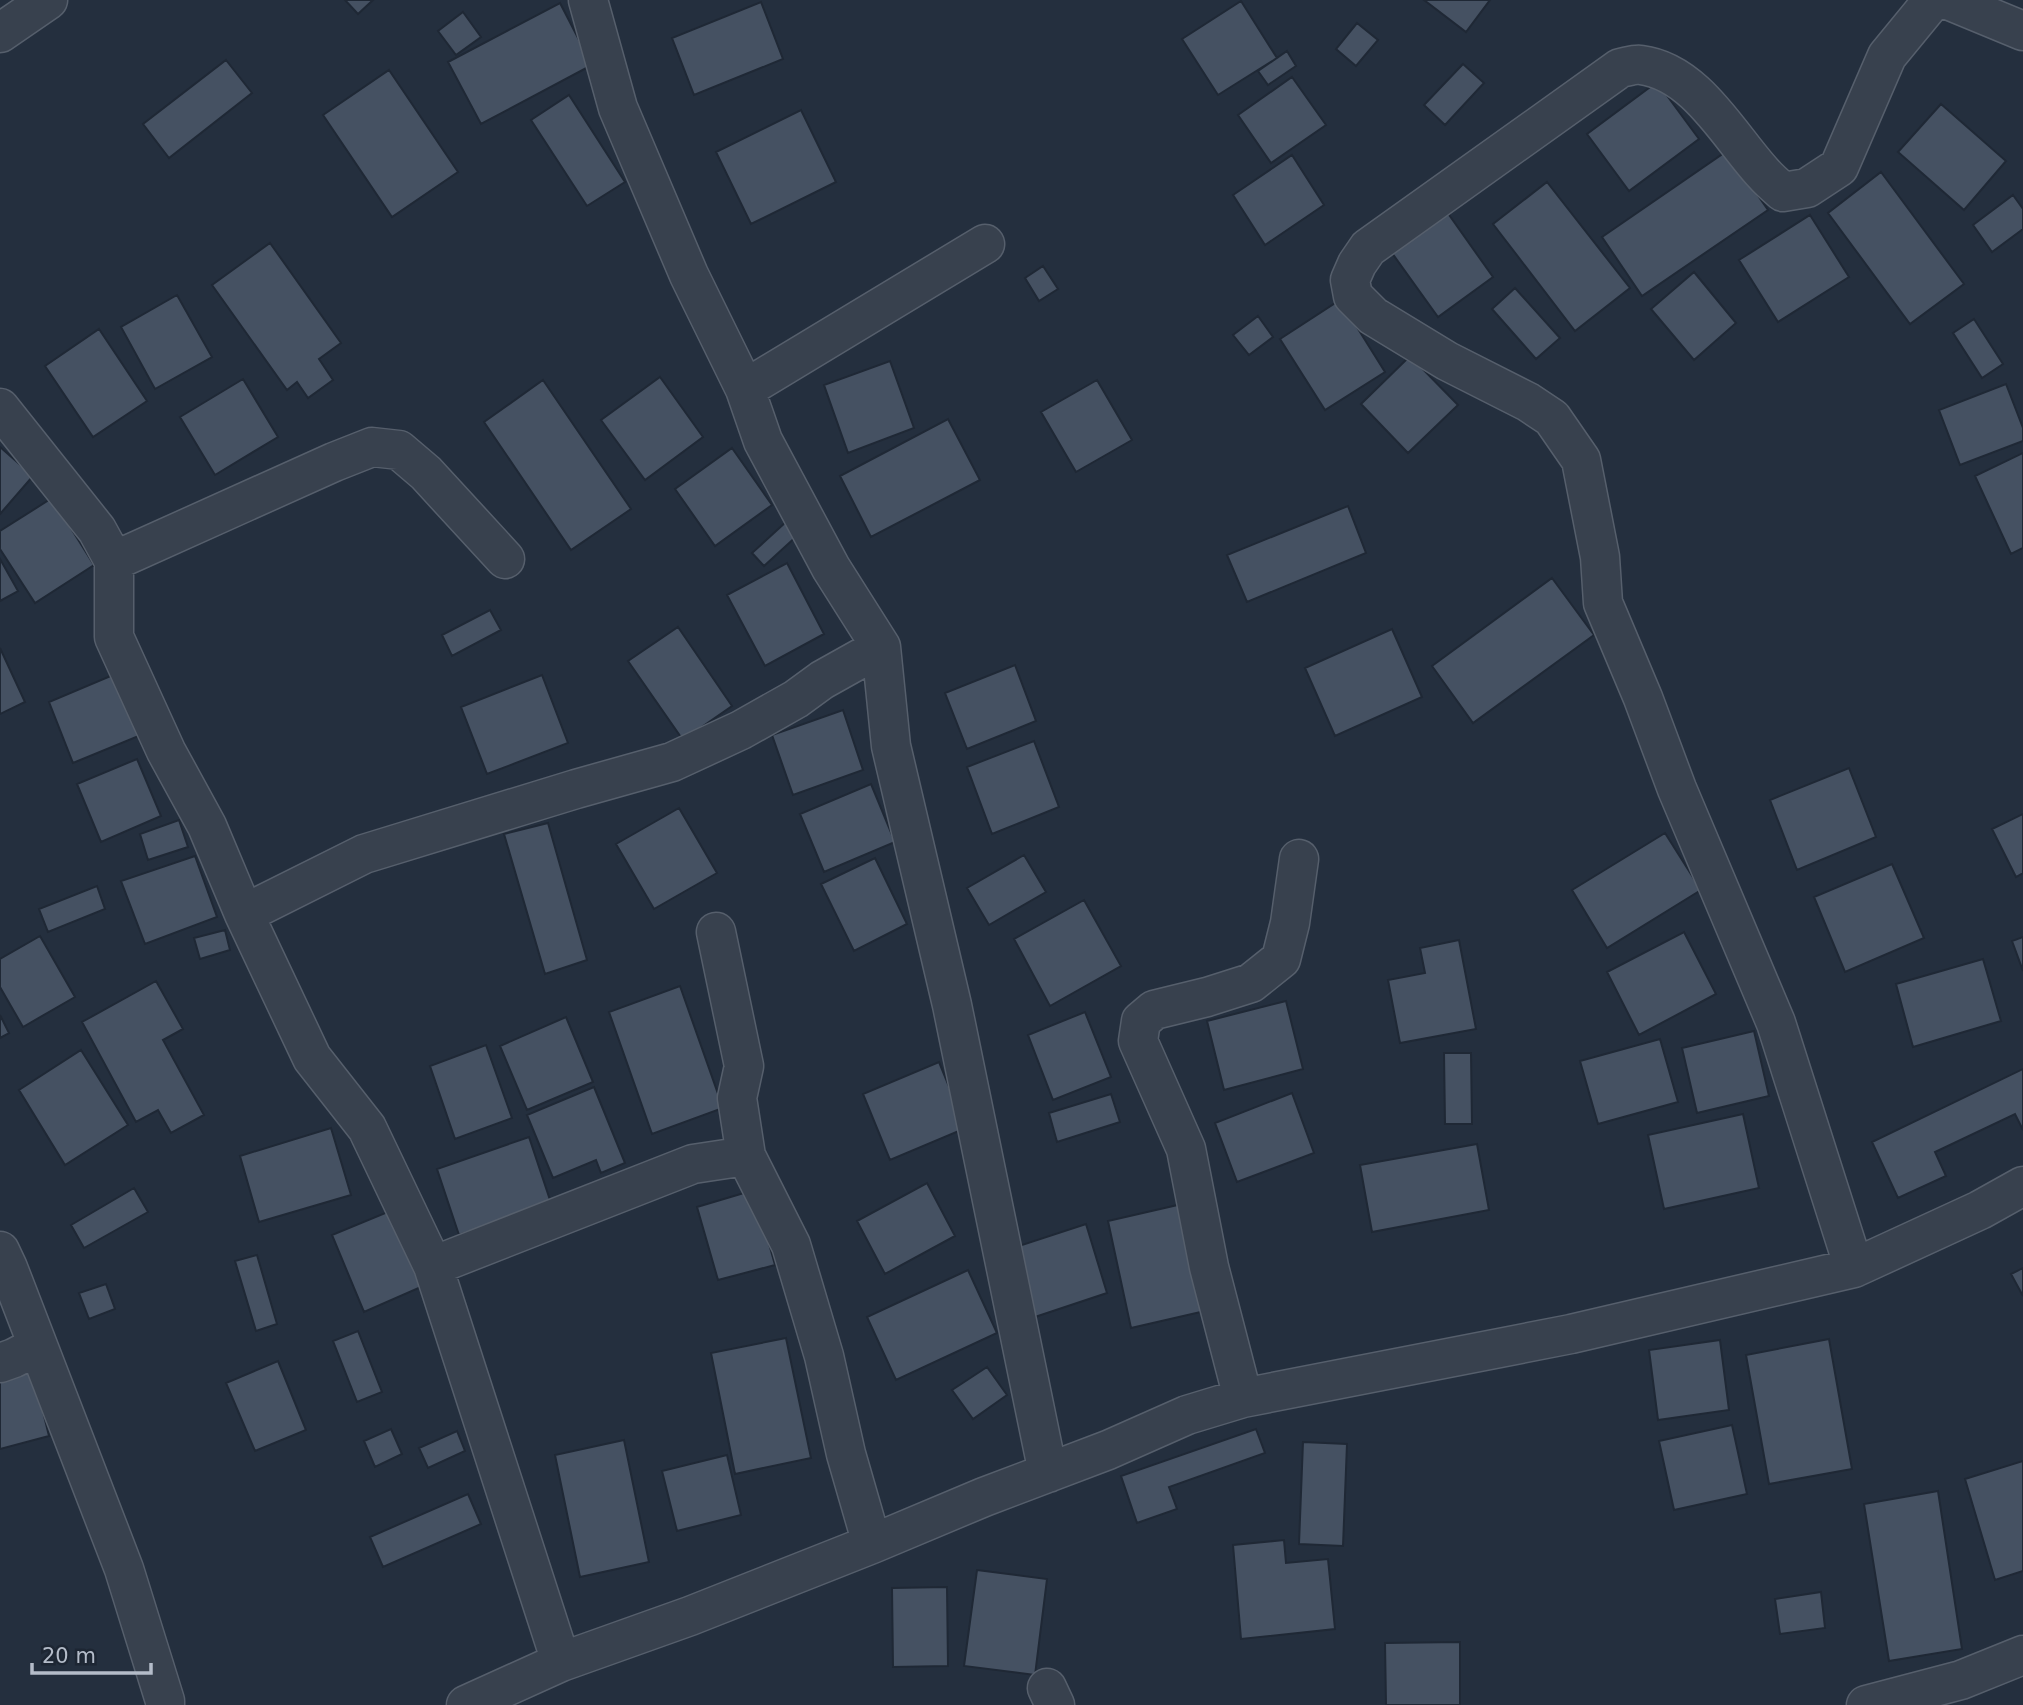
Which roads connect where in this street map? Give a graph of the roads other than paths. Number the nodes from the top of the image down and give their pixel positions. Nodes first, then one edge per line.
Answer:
1 (48, 0) edge
2 (588, 0) edge
3 (1933, 0) edge
4 (1948, 0) edge
5 (2023, 30) edge
6 (0, 33) edge
7 (985, 244) dead end
8 (745, 389) junction
9 (0, 408) edge
10 (505, 559) dead end
11 (114, 561) junction
12 (881, 647) junction
13 (1298, 859) dead end
14 (244, 914) junction
15 (716, 932) dead end
16 (746, 1156) junction
17 (2023, 1186) edge
18 (0, 1251) edge
19 (433, 1266) junction
20 (1854, 1268) junction
21 (37, 1346) junction
22 (0, 1363) edge
23 (1243, 1398) junction
24 (1048, 1474) junction
25 (872, 1544) junction
26 (2023, 1655) edge
27 (561, 1662) junction
28 (1964, 1693) edge
29 (165, 1705) edge
30 (466, 1705) edge
31 (1866, 1705) edge

1 - 6 street
2 - 8 street
3 - 20 street
4 - 5 street
7 - 8 street
8 - 12 street
9 - 11 street
10 - 11 street
11 - 14 street
12 - 14 street
12 - 24 street
13 - 23 street
14 - 19 street
15 - 16 street
16 - 19 street
16 - 25 street
17 - 20 street
18 - 21 street
19 - 27 street
20 - 23 street
21 - 22 street
21 - 29 street
23 - 24 street
24 - 25 street
25 - 27 street
26 - 28 street
27 - 30 street
28 - 31 street

